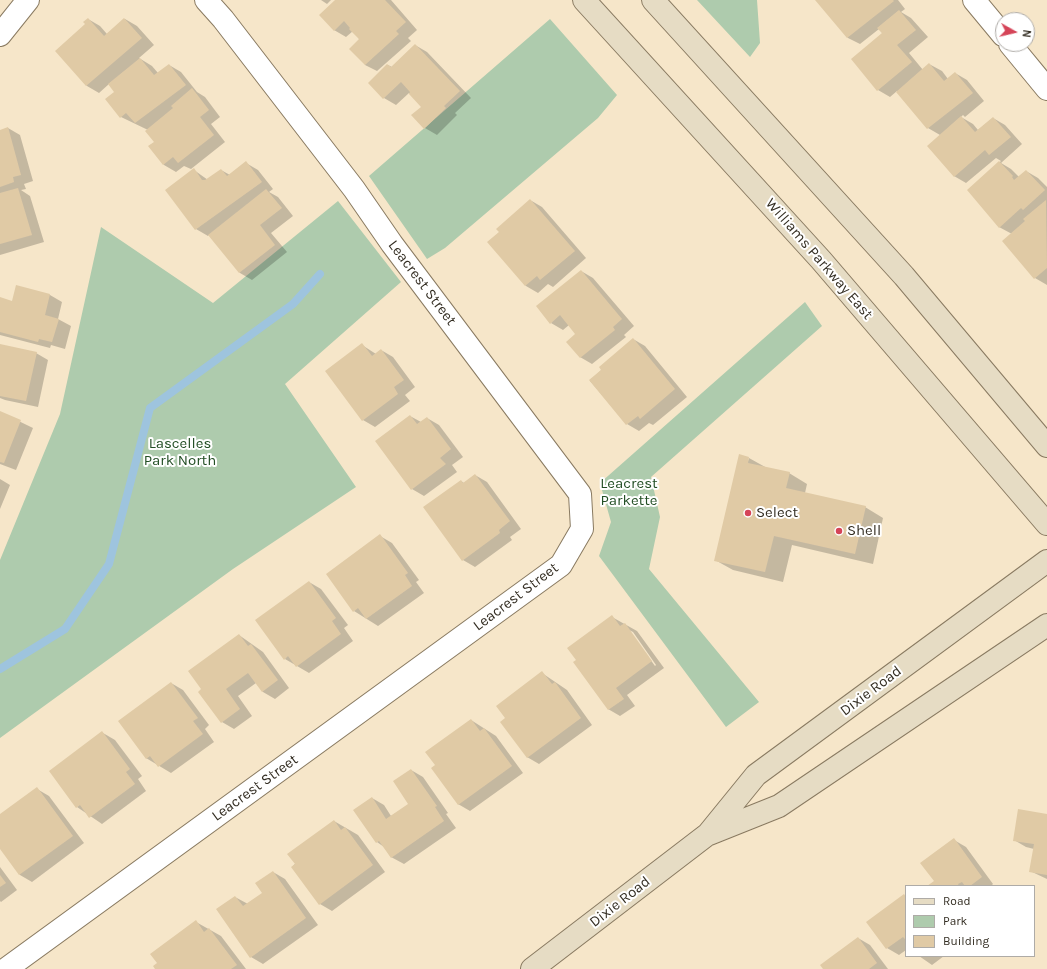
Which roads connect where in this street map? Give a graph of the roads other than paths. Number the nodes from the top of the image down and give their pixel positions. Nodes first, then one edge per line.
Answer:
1 (28, 0) edge
2 (206, 0) edge
3 (584, 0) edge
4 (653, 0) edge
5 (974, 0) edge
6 (995, 25) edge
7 (0, 35) edge
8 (1017, 52) edge
9 (1047, 89) edge
10 (1047, 446) edge
11 (1047, 524) edge
12 (1047, 561) edge
13 (1047, 625) edge
14 (708, 834) junction
15 (6, 969) edge
16 (532, 969) edge

1 - 7 street
2 - 15 street, Leacrest Street
3 - 11 main road, Williams Parkway East
4 - 10 main road
5 - 6 street
8 - 9 street
12 - 14 main road, Dixie Road
13 - 14 main road, Dixie Road
14 - 16 main road, Dixie Road

